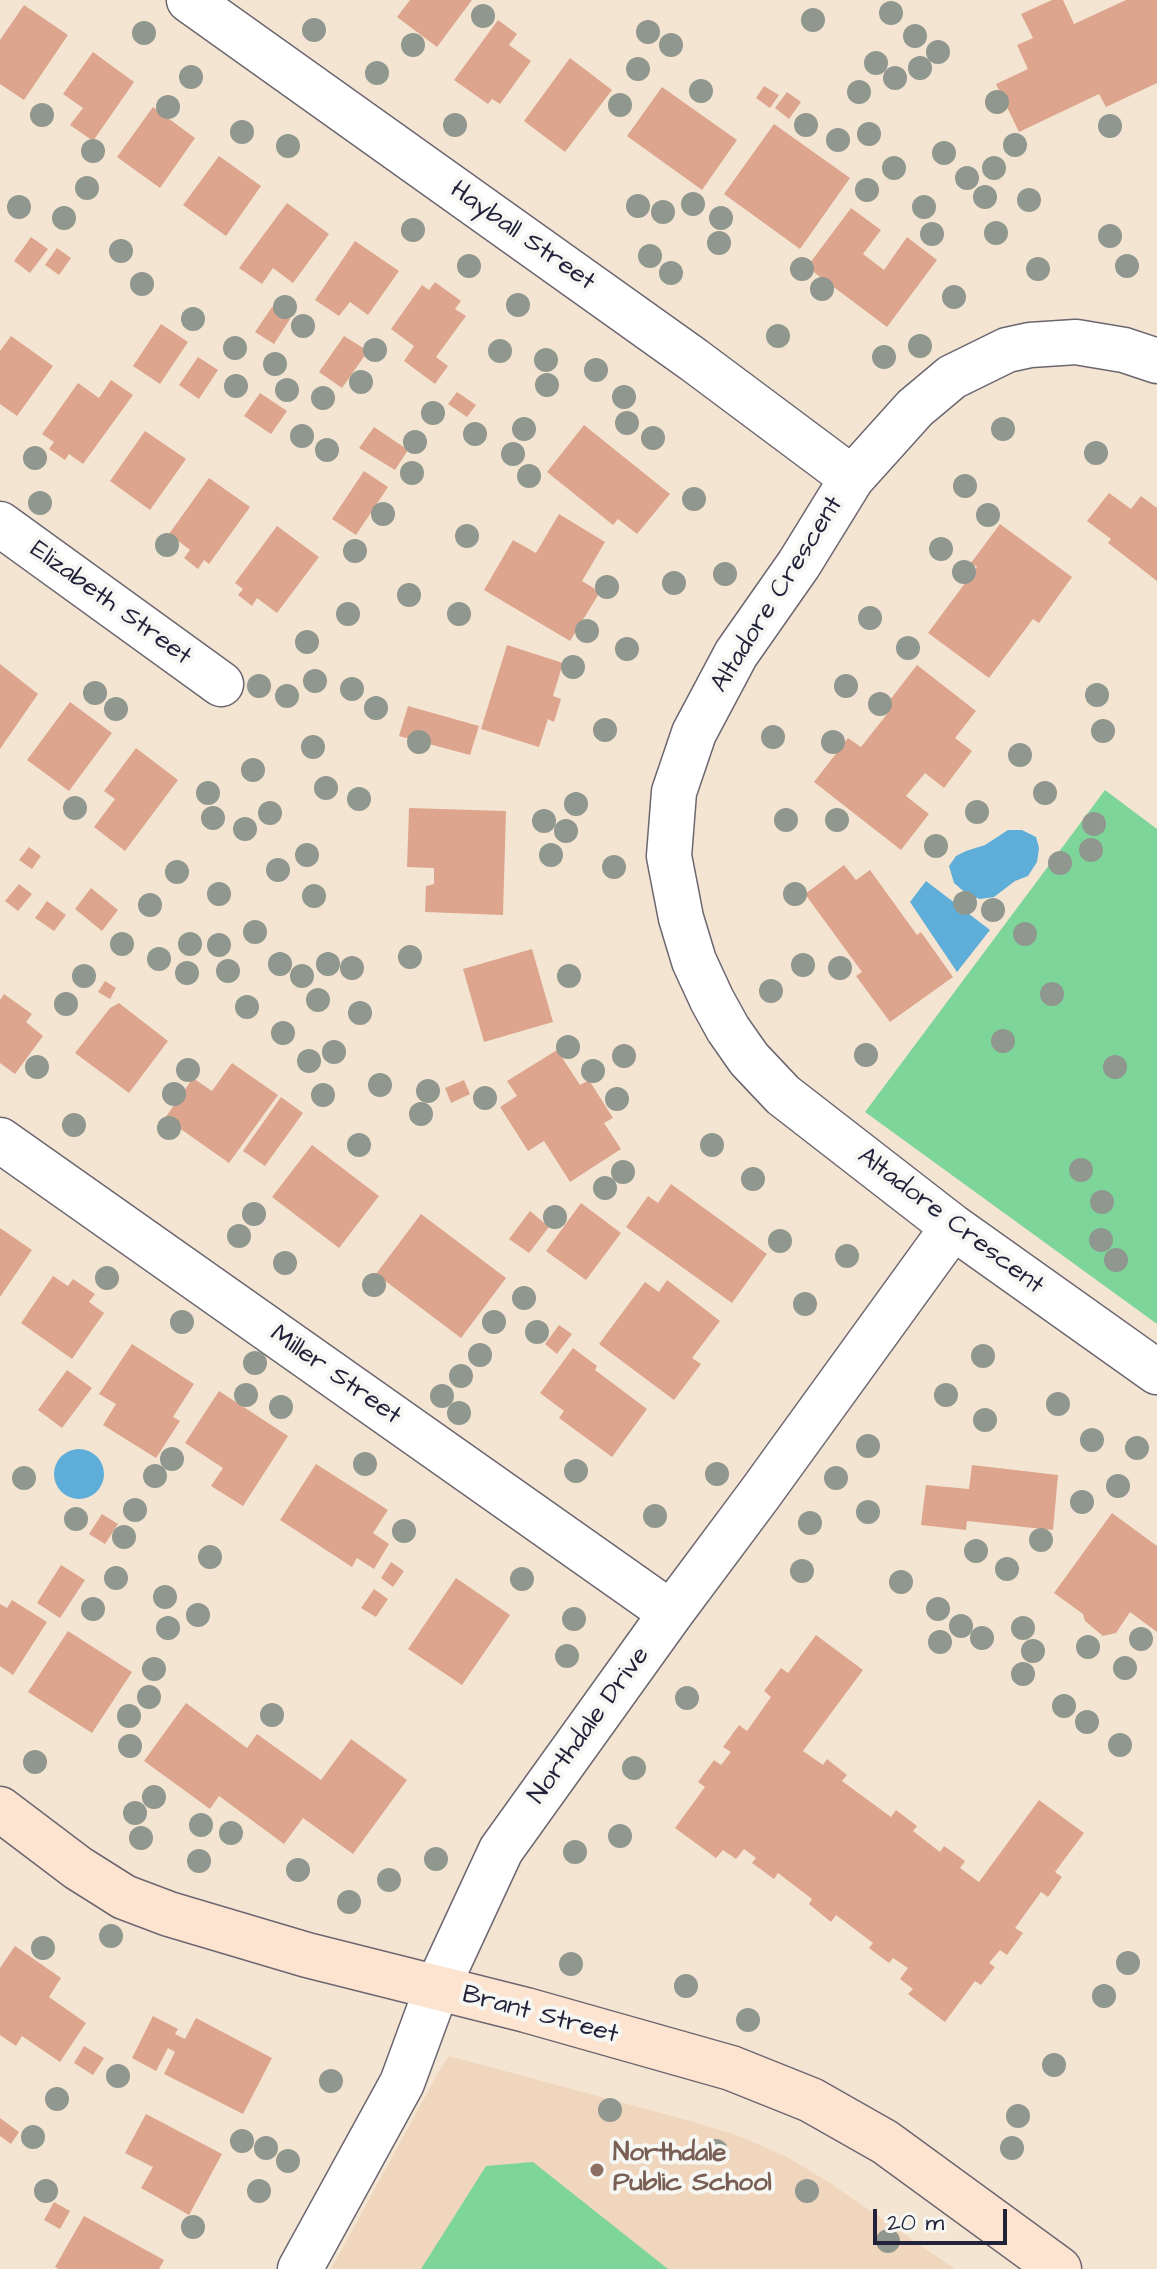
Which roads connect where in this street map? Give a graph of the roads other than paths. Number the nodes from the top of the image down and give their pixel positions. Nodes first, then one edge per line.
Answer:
1 (189, 0) edge
2 (1157, 361) edge
3 (852, 478) junction
4 (0, 524) edge
5 (221, 684) dead end
6 (0, 1140) edge
7 (953, 1227) junction
8 (1157, 1372) edge
9 (671, 1613) junction
10 (0, 1809) edge
11 (437, 1988) junction
12 (300, 2269) edge
13 (1059, 2269) edge

1 - 3 street, Hayball Street
2 - 3 street, Altadore Crescent
3 - 7 street, Altadore Crescent
4 - 5 street, Elizabeth Street
6 - 9 street, Miller Street
7 - 8 street, Altadore Crescent
7 - 9 street, Northdale Drive
9 - 11 street, Northdale Drive
10 - 11 street, Brant Street
11 - 12 street, Northdale Drive
11 - 13 street, Brant Street

